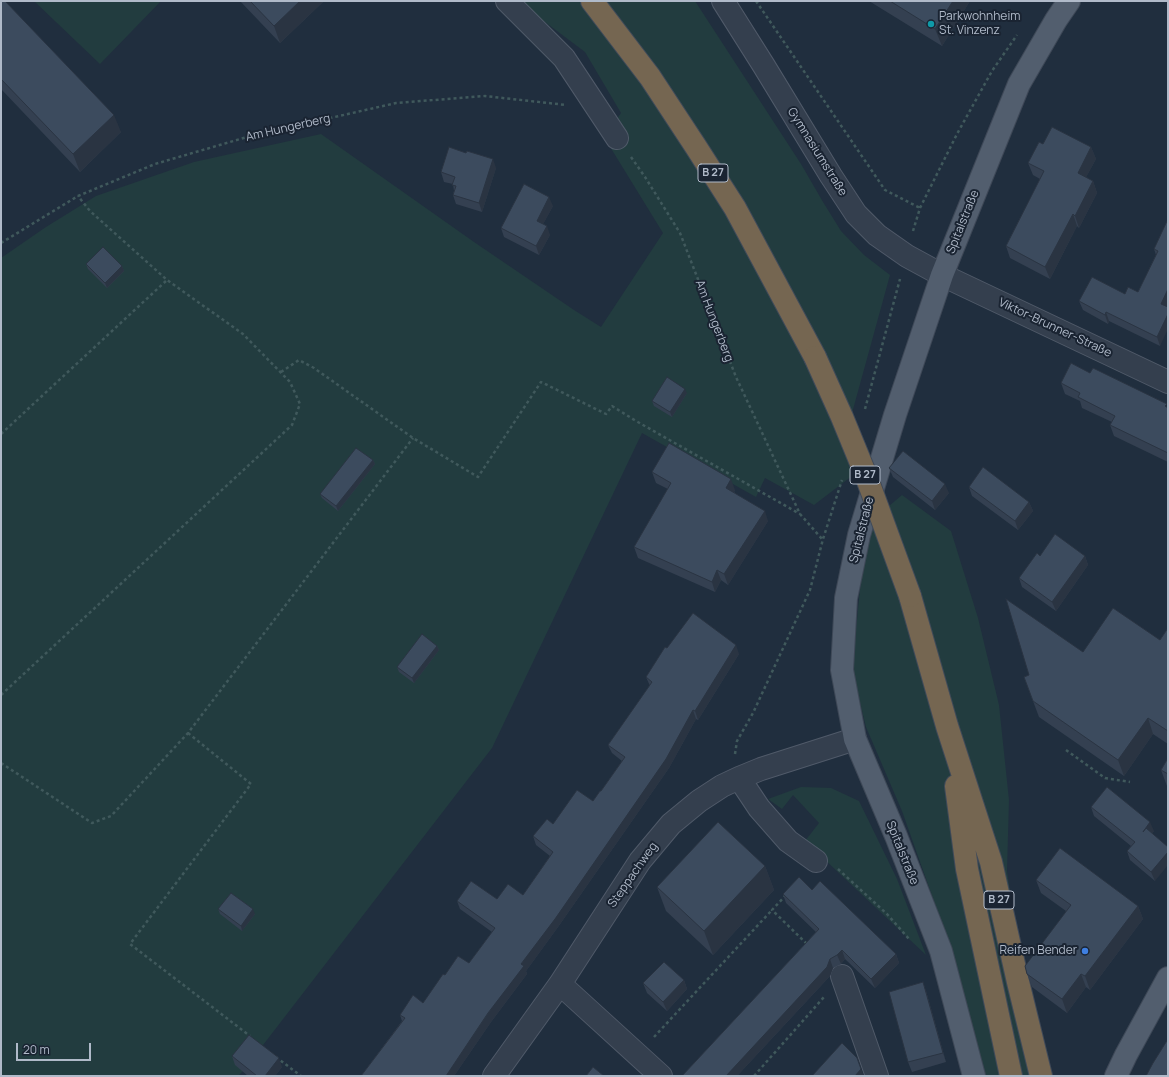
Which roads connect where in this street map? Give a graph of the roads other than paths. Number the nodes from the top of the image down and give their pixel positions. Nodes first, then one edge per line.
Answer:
1 (508, 1) edge
2 (592, 1) edge
3 (722, 1) edge
4 (1069, 1) edge
5 (616, 138) road end
6 (942, 275) junction
7 (1168, 382) edge
8 (947, 726) junction
9 (855, 739) junction
10 (739, 778) junction
11 (816, 861) road end
12 (842, 976) road end
13 (1168, 978) edge
14 (560, 984) junction
15 (494, 1076) edge
16 (662, 1076) edge
17 (877, 1076) edge
18 (974, 1076) edge
19 (1011, 1076) edge
20 (1041, 1076) edge
21 (1116, 1076) edge

1 - 5 street
2 - 8 highway, B 27, bridge
3 - 6 street, Gymnasiumstraße
4 - 6 main road, Spitalstraße
6 - 7 street, Viktor-Brunner-Straße
6 - 9 main road, Spitalstraße
8 - 19 highway, B 27
8 - 20 highway, B 27
9 - 10 street, Steppachweg
9 - 18 main road, Spitalstraße
10 - 11 street
10 - 14 street, Steppachweg
12 - 17 street
13 - 21 main road
14 - 15 street, Steppachweg
14 - 16 street

